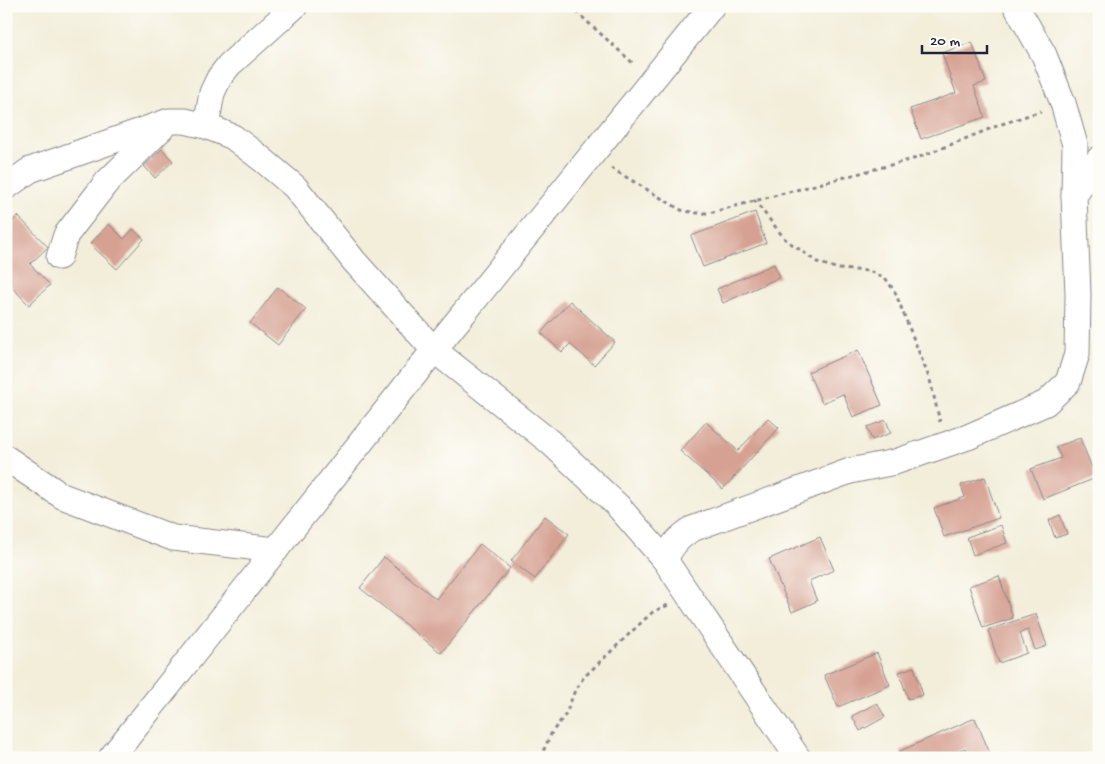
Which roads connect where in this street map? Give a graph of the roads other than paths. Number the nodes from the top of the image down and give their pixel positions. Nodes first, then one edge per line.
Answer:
1 (295, 6) edge
2 (712, 6) edge
3 (1016, 6) edge
4 (169, 120) junction
5 (206, 126) junction
6 (1099, 159) edge
7 (6, 187) edge
8 (1074, 196) junction
9 (59, 257) dead end
10 (434, 350) junction
11 (6, 458) edge
12 (276, 550) junction
13 (665, 560) junction
14 (112, 758) edge
15 (798, 758) edge

1 - 5 street
2 - 10 street
3 - 8 street
4 - 5 street
4 - 7 street
4 - 9 street
5 - 10 street
6 - 8 street
8 - 13 street
10 - 12 street
10 - 13 street
11 - 12 street
12 - 14 street
13 - 15 street

